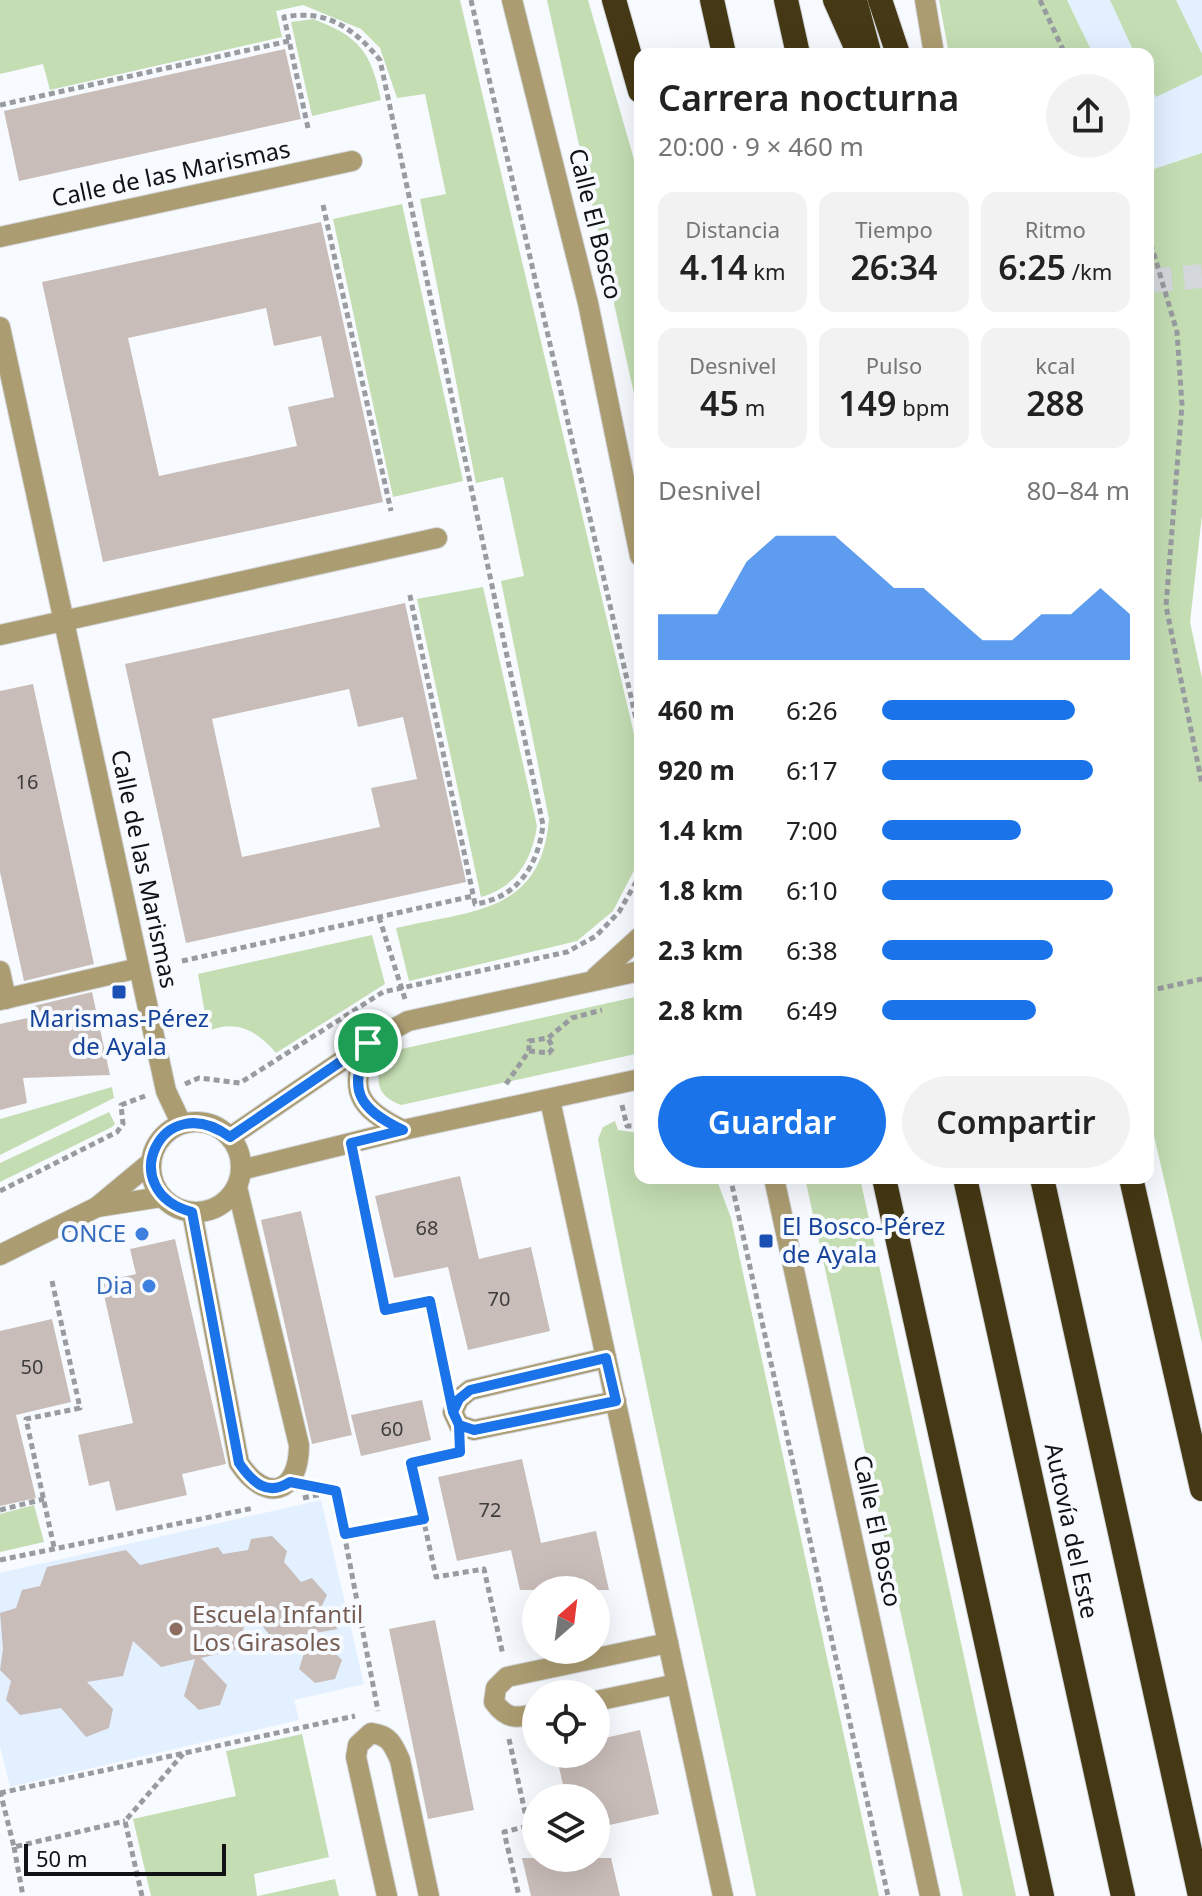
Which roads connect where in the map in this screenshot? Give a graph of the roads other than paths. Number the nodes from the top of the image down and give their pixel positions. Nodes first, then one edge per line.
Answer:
1 (512, 0) edge
2 (614, 0) edge
3 (712, 0) edge
4 (786, 0) edge
5 (835, 0) edge
6 (855, 0) edge
7 (880, 0) edge
8 (925, 0) edge
9 (723, 48) edge
10 (797, 48) edge
11 (856, 48) edge
12 (867, 48) edge
13 (896, 48) edge
14 (933, 48) edge
15 (634, 70) edge
16 (352, 161) dead end
17 (0, 237) edge
18 (0, 327) edge
19 (634, 527) edge
20 (437, 538) dead end
21 (64, 623) junction
22 (0, 635) edge
23 (634, 942) edge
24 (139, 968) junction
25 (0, 971) edge
26 (634, 973) edge
27 (595, 978) junction
28 (3, 1000) edge
29 (368, 1043) junction
30 (630, 1088) edge
31 (550, 1100) junction
32 (181, 1123) junction
33 (403, 1130) junction
34 (230, 1137) junction
35 (150, 1163) junction
36 (239, 1178) junction
37 (775, 1184) edge
38 (885, 1184) edge
39 (966, 1184) edge
40 (1043, 1184) edge
41 (1132, 1184) edge
42 (161, 1197) junction
43 (97, 1207) junction
44 (192, 1212) junction
45 (0, 1255) edge
46 (606, 1358) junction
47 (616, 1401) junction
48 (1202, 1489) edge
49 (668, 1643) junction
50 (677, 1684) junction
51 (610, 1698) edge
52 (522, 1717) edge
53 (387, 1896) edge
54 (429, 1896) edge
55 (723, 1896) edge
56 (930, 1896) edge
57 (1042, 1896) edge
58 (1123, 1896) edge
59 (1200, 1896) edge

1 - 19 street, Calle El Bosco
2 - 15 highway
3 - 9 highway
4 - 10 highway
5 - 11 highway
6 - 12 highway
7 - 13 highway
8 - 14 street
16 - 17 street, Calle de las Marismas
18 - 21 street, Calle de las Marismas
20 - 21 street
21 - 22 street
21 - 24 street, Calle de las Marismas
23 - 27 street
24 - 28 street
24 - 32 street, Calle de las Marismas
25 - 28 street
26 - 27 street
27 - 29 street
29 - 33 street
29 - 34 street
30 - 31 street
31 - 33 street
31 - 46 street
32 - 34 street
32 - 35 street
33 - 36 street
34 - 36 street
35 - 42 street
35 - 43 street
36 - 44 street
36 - 44 street
37 - 56 street, Calle El Bosco
38 - 57 highway
39 - 58 highway, Autovía del Este
40 - 59 highway, Autovía del Este
41 - 48 highway
42 - 43 street
42 - 44 street
43 - 45 street
46 - 47 street
46 - 47 street
47 - 49 street
49 - 50 street
49 - 52 street
50 - 51 street
50 - 55 street
53 - 54 street

